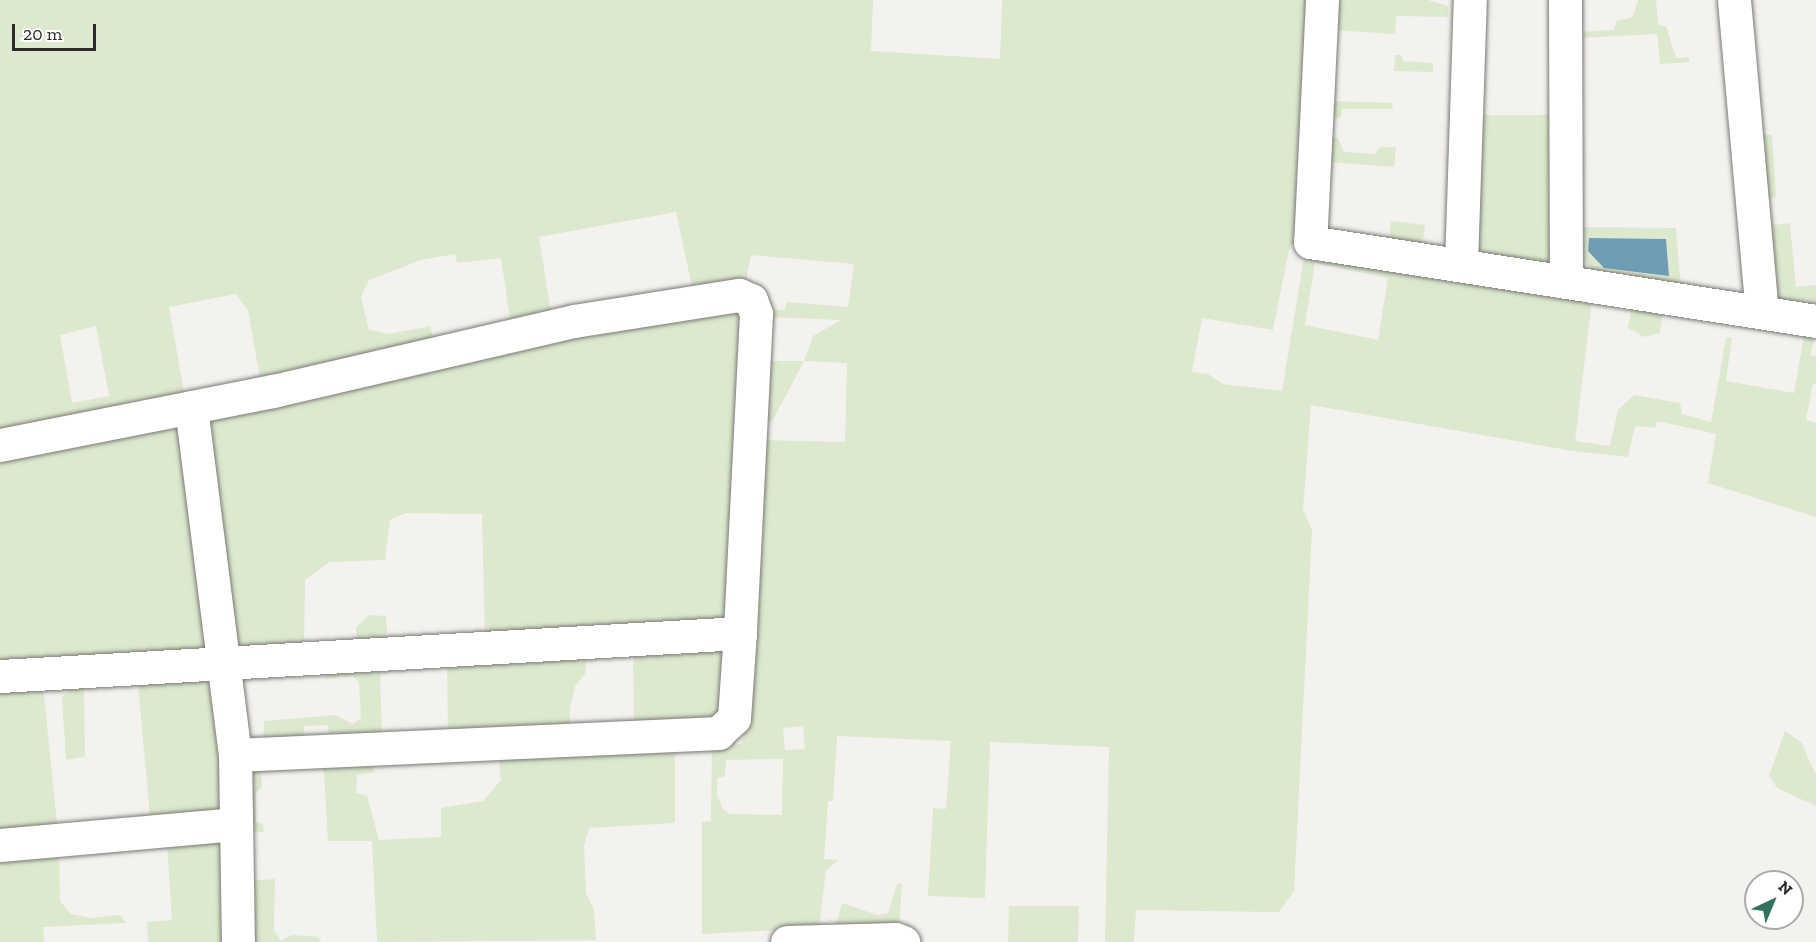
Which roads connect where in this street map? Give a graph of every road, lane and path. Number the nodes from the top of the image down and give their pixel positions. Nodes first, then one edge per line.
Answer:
1 (1322, 0) edge
2 (1470, 0) edge
3 (1565, 0) edge
4 (1734, 0) edge
5 (1461, 265) junction
6 (1566, 282) junction
7 (1762, 311) junction
8 (1816, 321) edge
9 (190, 407) junction
10 (0, 445) edge
11 (740, 633) junction
12 (224, 662) junction
13 (0, 676) edge
14 (236, 755) junction
15 (236, 824) junction
16 (0, 844) edge
17 (238, 942) edge
18 (787, 942) edge
19 (903, 942) edge

1 - 5 street
2 - 5 street
3 - 6 street
4 - 7 street
5 - 6 street
6 - 7 street
7 - 8 street
9 - 10 street
9 - 11 street
9 - 12 street
11 - 12 street
11 - 14 street
12 - 13 street
12 - 14 street
14 - 15 street
15 - 16 street
15 - 17 street
18 - 19 street

